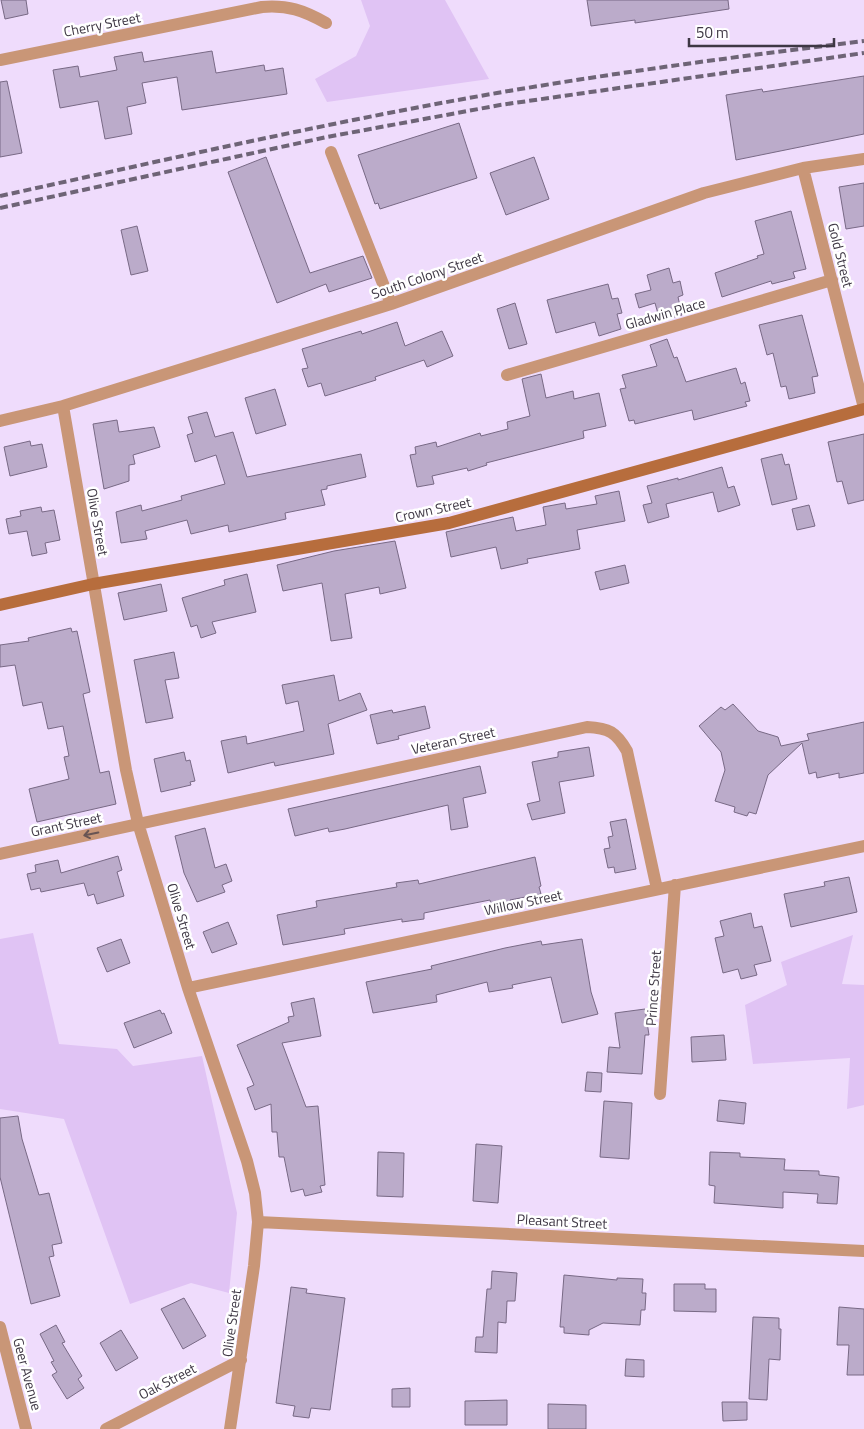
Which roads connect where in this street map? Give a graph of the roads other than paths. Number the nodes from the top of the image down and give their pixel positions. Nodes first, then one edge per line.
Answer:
1 (326, 24) dead end
2 (0, 60) edge
3 (331, 152) dead end
4 (864, 159) edge
5 (803, 168) junction
6 (832, 280) junction
7 (391, 304) junction
8 (507, 375) dead end
9 (63, 406) junction
10 (864, 408) edge
11 (0, 421) edge
12 (93, 584) junction
13 (0, 605) edge
14 (138, 823) junction
15 (864, 846) edge
16 (0, 854) edge
17 (675, 885) junction
18 (657, 889) junction
19 (188, 988) junction
20 (660, 1094) dead end
21 (258, 1222) junction
22 (864, 1251) edge
23 (0, 1328) edge
24 (241, 1360) junction
25 (26, 1429) edge
26 (106, 1429) edge
27 (230, 1429) edge

1 - 2 street, Cherry Street
3 - 7 street
4 - 5 street, South Colony Street
5 - 6 street, Gold Street
5 - 7 street, South Colony Street
6 - 8 street, Gladwin Place
6 - 10 street, Gold Street
7 - 9 street, South Colony Street
9 - 11 street, South Colony Street
9 - 12 street, Olive Street
10 - 12 street, Crown Street
12 - 13 street, Crown Street
12 - 14 street, Olive Street
14 -> 16 street, Grant Street
14 - 18 street, Veteran Street
14 - 19 street, Olive Street
15 - 17 street, Willow Street
17 - 18 street, Willow Street
17 - 20 street, Prince Street
18 - 19 street, Willow Street
19 - 21 street, Olive Street
21 - 22 street, Pleasant Street
21 - 24 street, Olive Street
23 - 25 street, Geer Avenue
24 - 26 street, Oak Street
24 - 27 street, Olive Street

